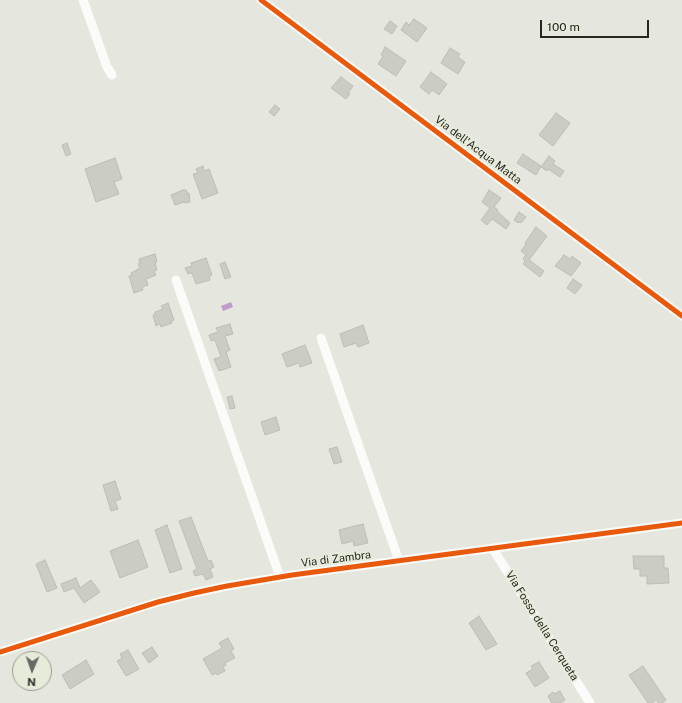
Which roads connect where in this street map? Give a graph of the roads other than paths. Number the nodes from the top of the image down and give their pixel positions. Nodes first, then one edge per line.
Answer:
1 (83, 0) edge
2 (261, 0) edge
3 (112, 75) dead end
4 (176, 280) dead end
5 (682, 316) edge
6 (321, 338) dead end
7 (682, 523) edge
8 (493, 549) junction
9 (399, 561) junction
10 (280, 577) junction
11 (0, 652) edge
12 (590, 703) edge

1 - 3 street
2 - 5 street, Via dell'Acqua Matta
4 - 10 street
6 - 9 street
7 - 8 street, Via di Zambra
8 - 9 street, Via di Zambra
8 - 12 street, Via Fosso della Cerqueta
9 - 10 street, Via di Zambra
10 - 11 street, Via di Zambra

